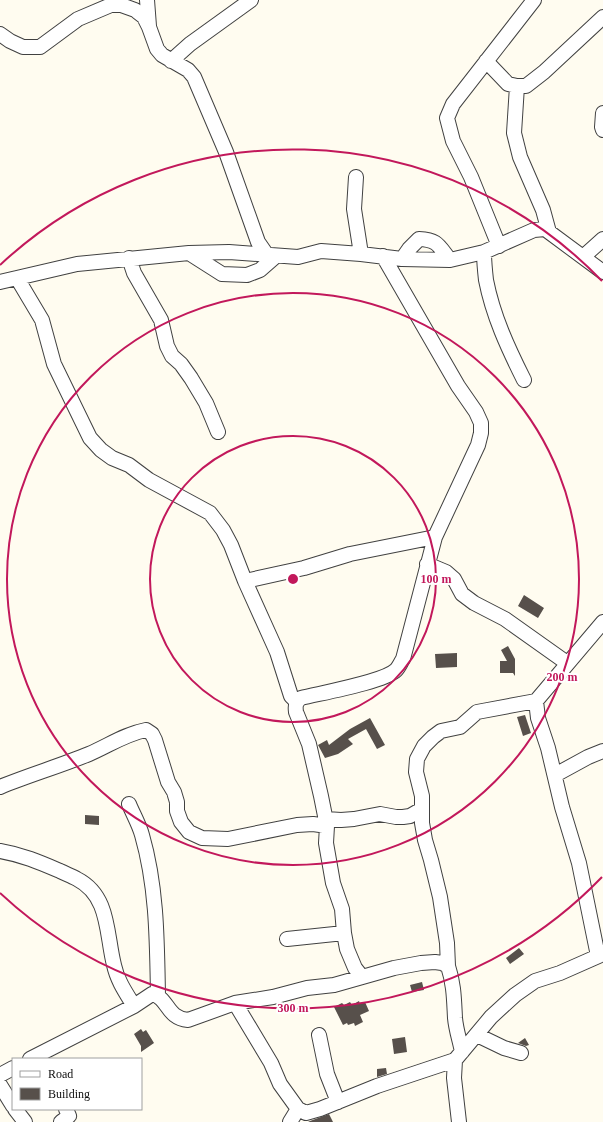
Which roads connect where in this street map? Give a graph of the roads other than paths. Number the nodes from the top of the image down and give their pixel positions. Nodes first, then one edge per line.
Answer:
1 (147, 0) edge
2 (251, 0) edge
3 (534, 0) edge
4 (603, 16) edge
5 (149, 27) junction
6 (0, 34) edge
7 (171, 61) junction
8 (486, 61) junction
9 (517, 86) junction
10 (603, 114) edge
11 (603, 130) edge
12 (356, 177) dead end
13 (549, 232) junction
14 (603, 239) edge
15 (499, 246) junction
16 (484, 252) junction
17 (188, 253) junction
18 (362, 254) junction
19 (271, 256) junction
20 (384, 256) junction
21 (583, 257) junction
22 (129, 258) junction
23 (402, 258) junction
24 (450, 260) junction
25 (603, 272) edge
26 (17, 278) junction
27 (0, 282) edge
28 (524, 380) dead end
29 (218, 432) dead end
30 (435, 537) junction
31 (427, 564) junction
32 (245, 581) junction
33 (603, 622) edge
34 (567, 663) junction
35 (297, 701) junction
36 (536, 701) junction
37 (603, 751) edge
38 (555, 775) junction
39 (0, 787) edge
40 (129, 804) dead end
41 (422, 809) junction
42 (326, 823) junction
43 (0, 851) edge
44 (344, 934) junction
45 (287, 939) dead end
46 (601, 955) edge
47 (448, 966) junction
48 (362, 977) junction
49 (158, 996) junction
50 (235, 1004) junction
51 (134, 1006) junction
52 (319, 1035) dead end
53 (477, 1035) junction
54 (521, 1053) dead end
55 (458, 1056) junction
56 (32, 1058) edge
57 (12, 1069) edge
58 (0, 1075) edge
59 (0, 1085) edge
60 (338, 1102) junction
61 (12, 1104) edge
62 (298, 1109) junction
63 (16, 1110) edge
64 (66, 1110) edge
65 (25, 1122) edge
66 (61, 1122) edge
67 (290, 1122) edge
68 (460, 1122) edge

1 - 5 street
2 - 7 street
3 - 8 street
4 - 9 street
5 - 6 street
5 - 7 street
7 - 19 street
8 - 9 street
8 - 15 street
9 - 13 street
10 - 11 street
12 - 18 street
13 - 15 street
13 - 21 street
14 - 21 street
15 - 16 street
16 - 24 street
16 - 28 street
17 - 19 street
17 - 19 street
17 - 22 street
18 - 19 street
18 - 20 street
20 - 23 street
20 - 30 street
21 - 25 street
22 - 26 street
22 - 29 street
23 - 24 street
23 - 24 street
26 - 27 street
26 - 32 street
30 - 31 street
30 - 32 street
31 - 34 street
31 - 35 street
32 - 35 street
33 - 34 street
34 - 36 street
35 - 42 street
36 - 38 street
36 - 41 street
37 - 38 street
38 - 46 street
39 - 42 street
40 - 49 street
41 - 42 street
41 - 47 street
42 - 44 street
43 - 51 street
44 - 45 street
44 - 48 street
46 - 53 street
47 - 48 street
47 - 55 street
48 - 50 street
49 - 50 street
49 - 51 street
50 - 62 street
51 - 56 street
52 - 60 street
53 - 54 street
53 - 55 street
55 - 60 street
55 - 68 street
57 - 58 street
59 - 61 street
60 - 62 street
62 - 67 street
63 - 65 street
64 - 66 street

